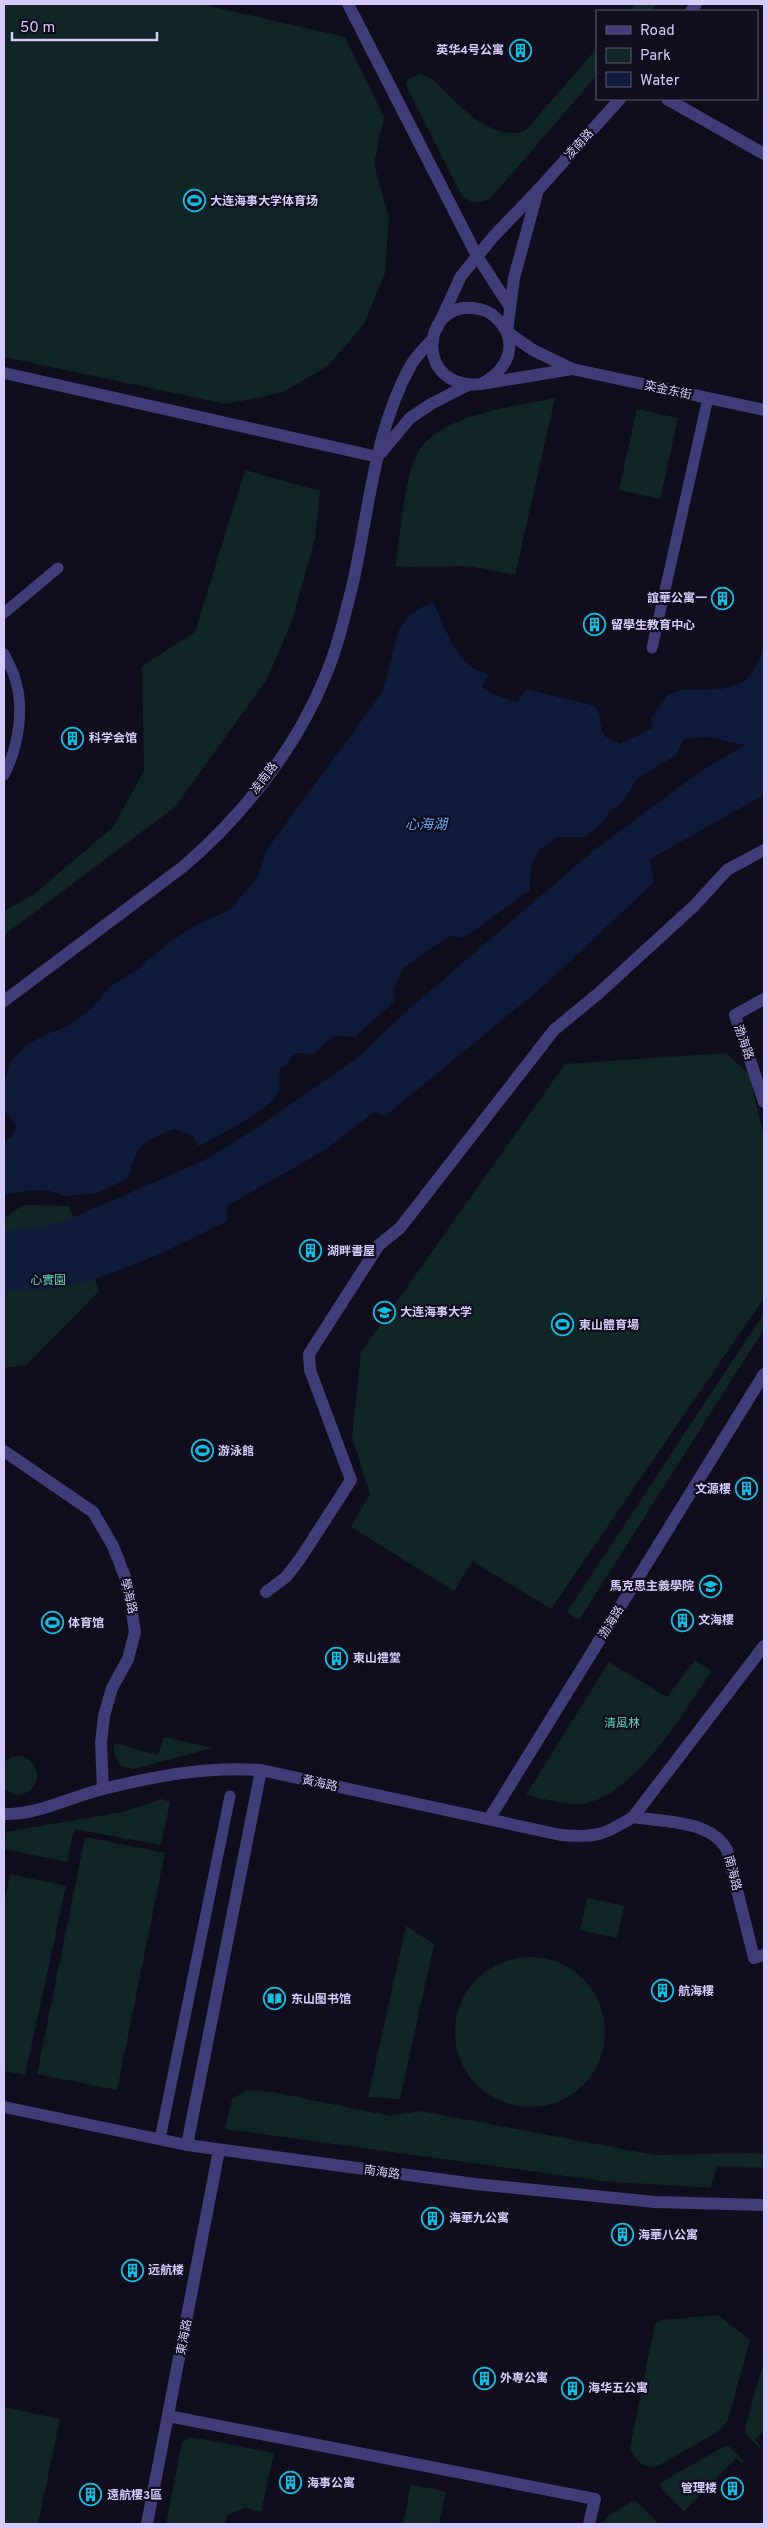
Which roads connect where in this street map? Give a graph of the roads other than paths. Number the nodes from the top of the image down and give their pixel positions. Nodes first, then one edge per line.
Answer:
1 (348, 4) edge
2 (619, 100) edge
3 (668, 100) edge
4 (764, 154) edge
5 (538, 190) junction
6 (477, 256) junction
7 (510, 307) junction
8 (507, 332) junction
9 (435, 333) junction
10 (572, 369) junction
11 (4, 373) edge
12 (481, 384) junction
13 (468, 386) junction
14 (708, 398) junction
15 (764, 410) edge
16 (378, 457) junction
17 (58, 568) dead end
18 (4, 613) edge
19 (652, 648) dead end
20 (4, 654) edge
21 (4, 775) edge
22 (764, 850) edge
23 (764, 999) edge
24 (4, 1000) edge
25 (764, 1102) edge
26 (764, 1374) edge
27 (4, 1451) edge
28 (266, 1592) dead end
29 (764, 1646) edge
30 (262, 1770) junction
31 (102, 1789) junction
32 (230, 1796) dead end
33 (4, 1814) edge
34 (634, 1817) junction
35 (489, 1820) junction
36 (764, 1955) edge
37 (4, 2107) edge
38 (160, 2139) junction
39 (187, 2145) junction
40 (219, 2150) junction
41 (764, 2205) edge
42 (168, 2416) junction
43 (147, 2524) edge
44 (590, 2524) edge

1 - 6 street
2 - 5 street, 凌南路
3 - 4 street
5 - 6 street, 凌南路
5 - 7 street
6 - 7 street
6 - 9 street, 凌南路
7 - 8 street
8 - 9 street
8 - 10 street
8 - 12 street
9 - 13 street
9 - 16 street, 凌南路
10 - 12 street
10 - 14 street, 栾金东街
11 - 16 street
12 - 13 street
13 - 16 street
14 - 15 street, 栾金东街
14 - 19 street
16 - 24 street, 凌南路
17 - 18 street
20 - 21 street
22 - 28 street
23 - 25 street, 渤海路
26 - 35 street, 渤海路
27 - 31 street, 學海路
29 - 34 street
30 - 31 street, 黃海路
30 - 35 street, 黃海路
30 - 39 street
31 - 33 street, 黃海路
32 - 38 street
34 - 35 street, 黃海路
34 - 36 street, 南海路
37 - 38 street, 南海路
38 - 39 street, 南海路
39 - 40 street, 南海路
40 - 41 street, 南海路
40 - 42 street, 東海路
42 - 43 street, 東海路
42 - 44 street

